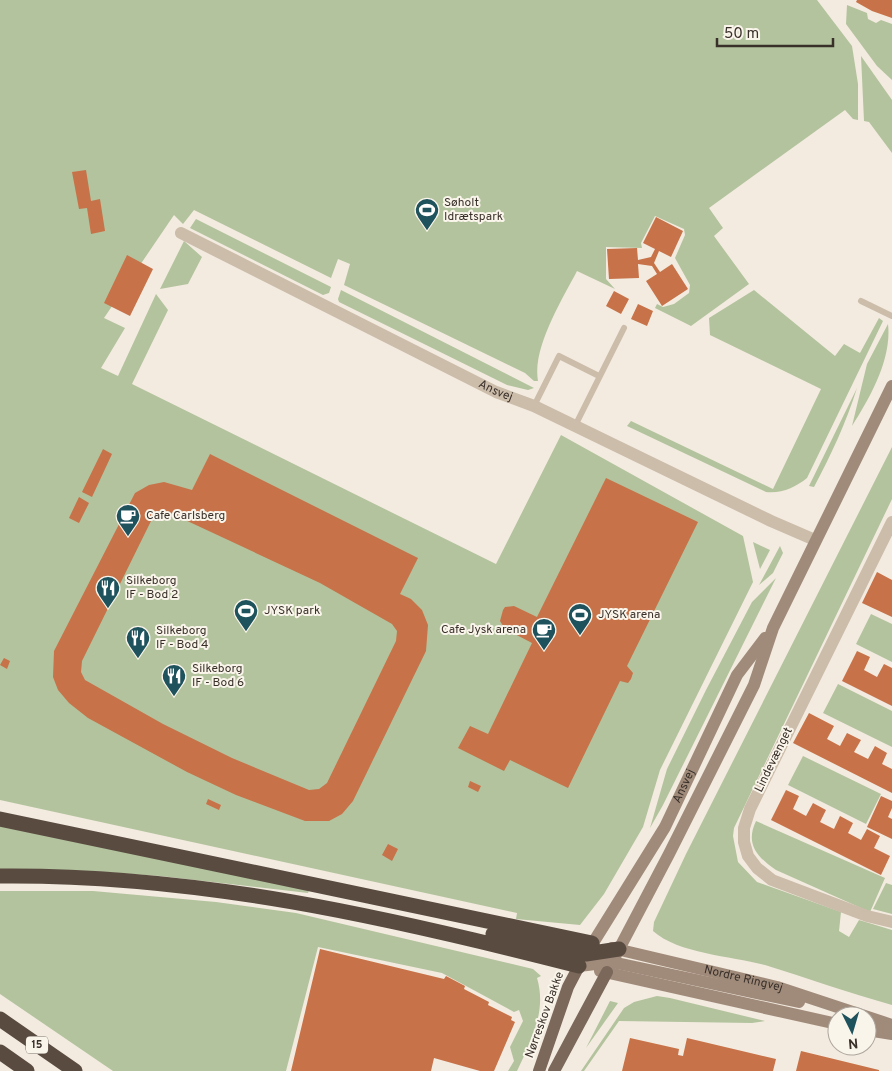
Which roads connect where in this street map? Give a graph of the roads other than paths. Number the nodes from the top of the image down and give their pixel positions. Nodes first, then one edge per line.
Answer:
1 (181, 233) dead end
2 (861, 301) dead end
3 (892, 316) edge
4 (624, 328) dead end
5 (599, 376) junction
6 (892, 386) edge
7 (534, 406) junction
8 (575, 426) junction
9 (892, 522) edge
10 (815, 540) junction
11 (772, 628) junction
12 (0, 819) edge
13 (0, 876) edge
14 (892, 922) edge
15 (586, 954) junction
16 (612, 961) junction
17 (837, 1006) edge
18 (0, 1019) edge
19 (877, 1019) edge
20 (827, 1021) edge
21 (892, 1025) edge
22 (877, 1032) edge
23 (892, 1034) edge
24 (0, 1052) edge
25 (27, 1071) edge
26 (75, 1071) edge
27 (539, 1071) edge
28 (554, 1071) edge

1 - 7 street, Ansvej
2 - 3 lane
4 - 5 lane
5 - 7 lane
5 - 8 lane
6 - 10 street, Ansvej
7 - 8 street, Ansvej
8 - 10 street, Ansvej
9 - 14 street, Lindevænget
10 - 11 street, Ansvej
11 - 15 street, Ansvej
11 - 16 street, Ansvej
12 - 15 highway
13 - 15 highway
15 - 16 highway
15 - 16 street, Nordre Ringvej
15 - 27 main road, Nørreskov Bakke
16 - 17 street, Nordre Ringvej
16 - 20 street, Nordre Ringvej
16 - 28 main road
18 - 26 highway, 15
19 - 21 street, Nordre Ringvej
22 - 23 street
24 - 25 highway, 15

